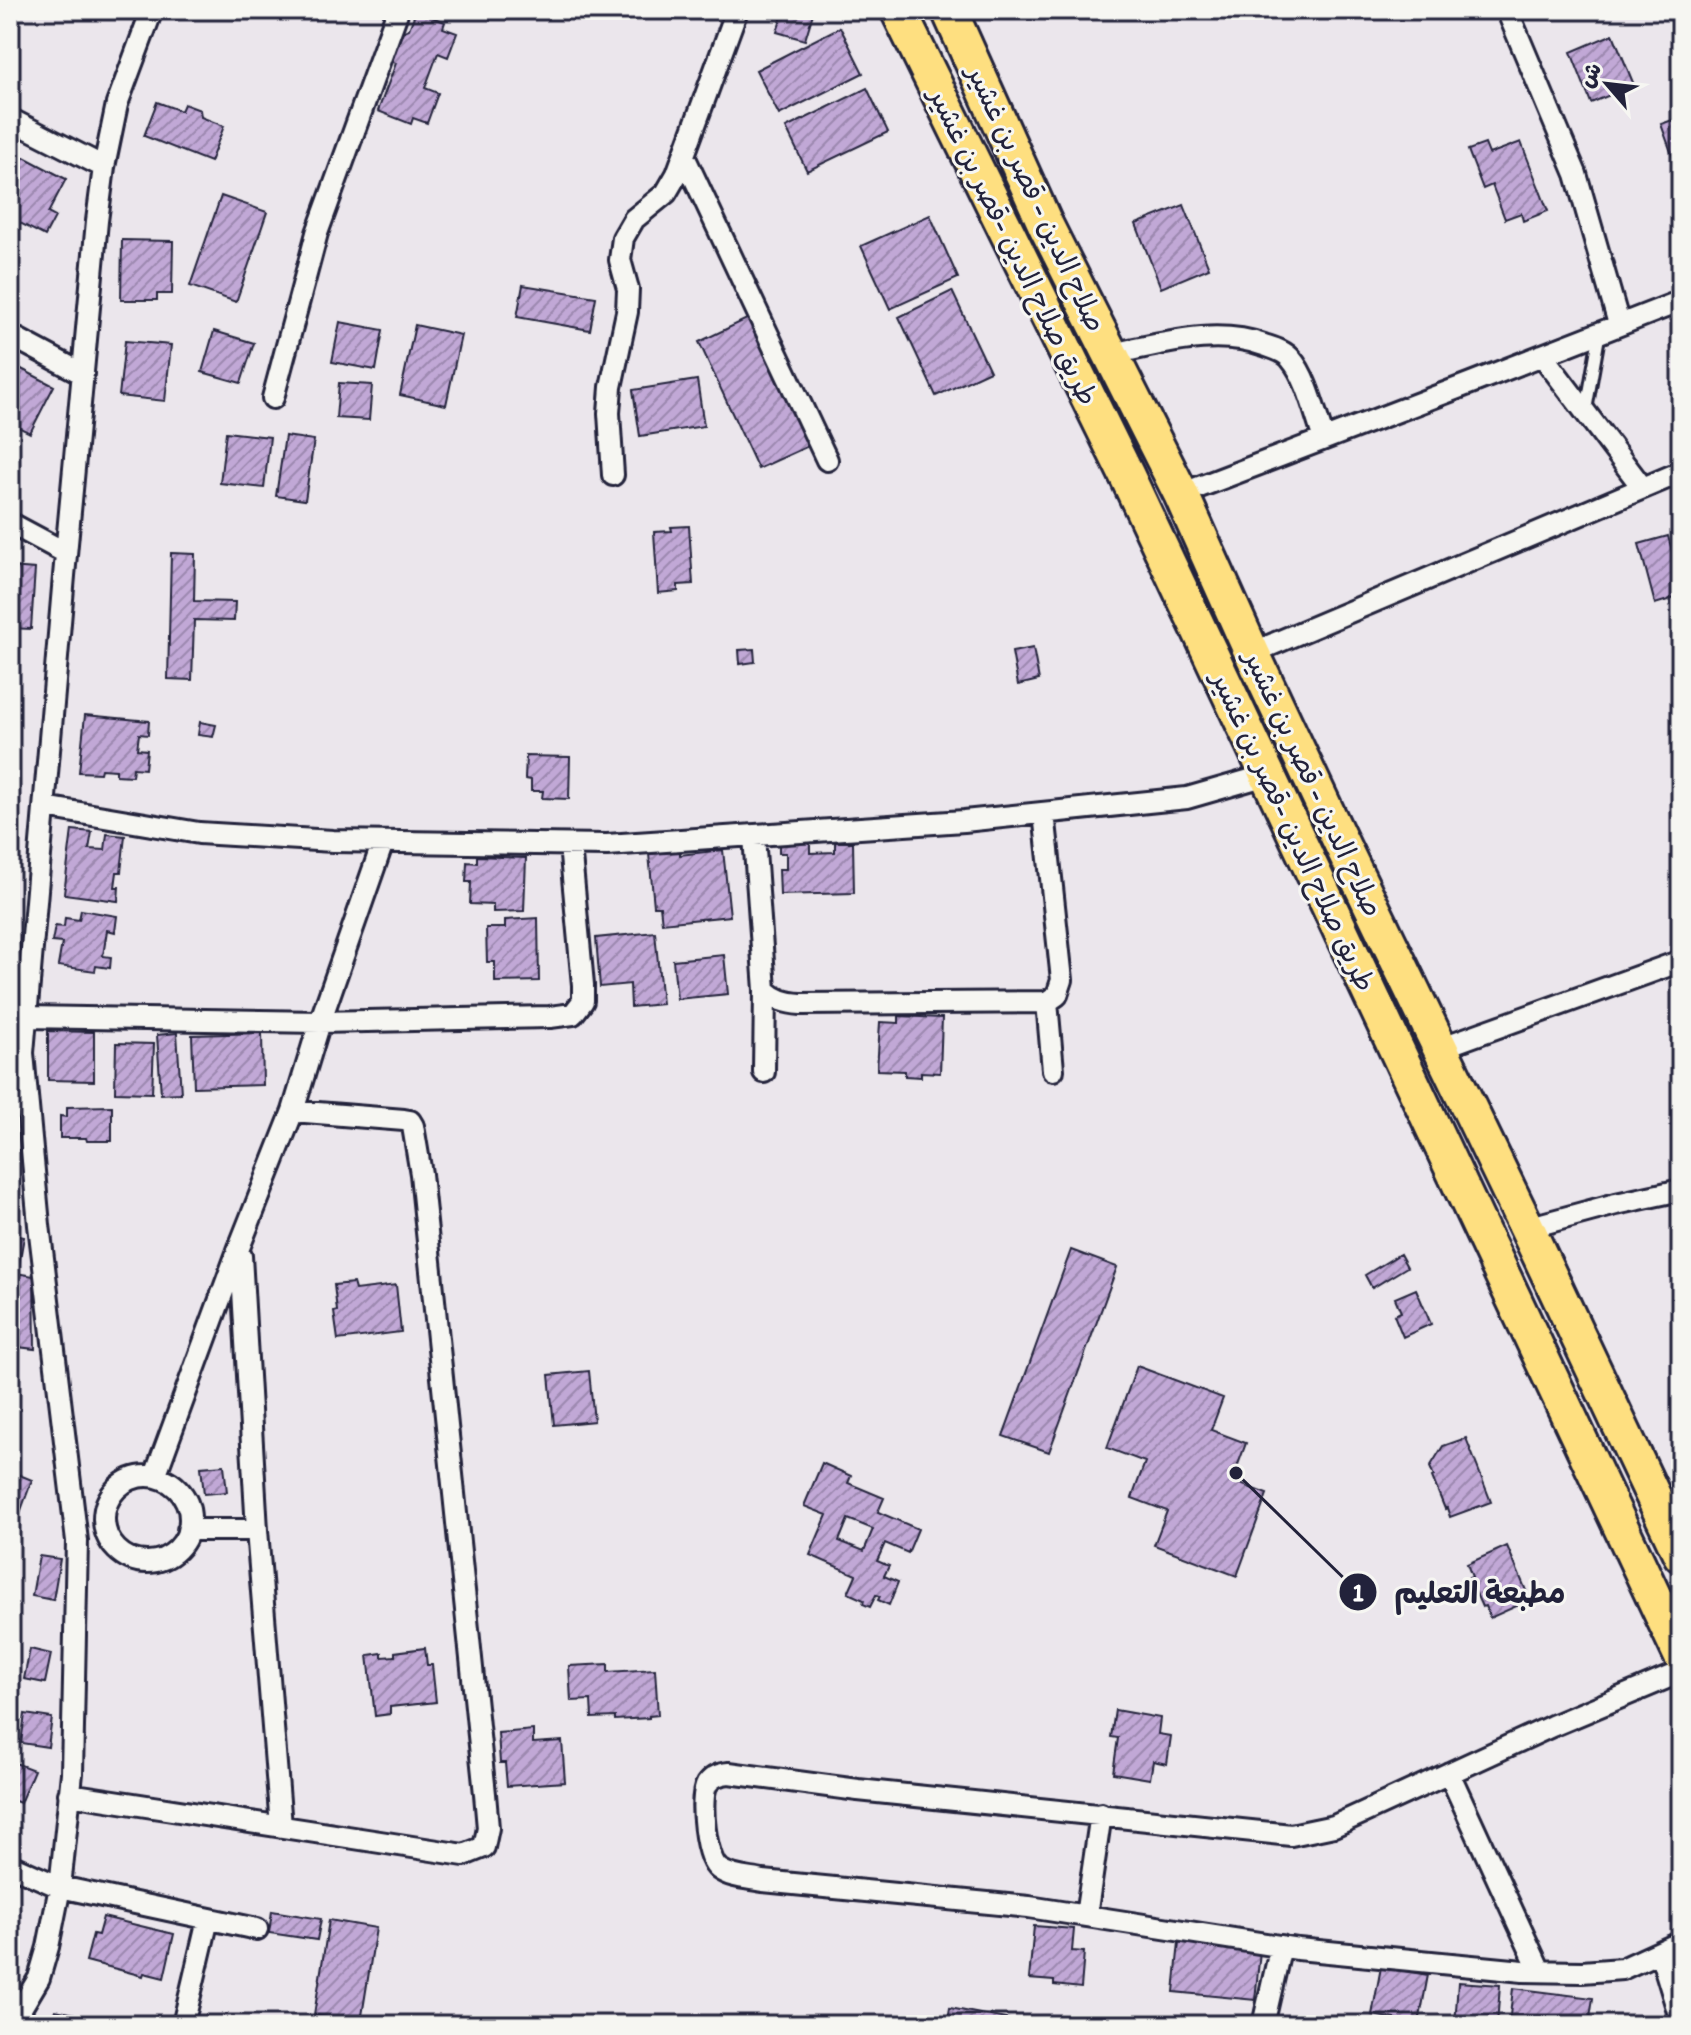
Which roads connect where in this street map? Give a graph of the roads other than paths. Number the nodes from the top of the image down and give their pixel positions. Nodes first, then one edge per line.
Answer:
1 (152, 10) edge
2 (398, 10) edge
3 (737, 10) edge
4 (898, 10) edge
5 (949, 10) edge
6 (1507, 10) edge
7 (966, 46) junction
8 (925, 64) junction
9 (10, 119) edge
10 (684, 156) junction
11 (104, 167) junction
12 (1681, 301) edge
13 (1609, 328) junction
14 (10, 335) edge
15 (1110, 354) junction
16 (1542, 355) junction
17 (83, 374) junction
18 (273, 398) dead end
19 (1585, 412) junction
20 (1324, 439) junction
21 (827, 460) dead end
22 (1681, 472) edge
23 (613, 475) dead end
24 (1642, 487) junction
25 (1181, 494) junction
26 (10, 523) edge
27 (66, 553) junction
28 (1252, 653) junction
29 (1267, 775) junction
30 (45, 807) junction
31 (1044, 813) junction
32 (754, 836) junction
33 (383, 842) junction
34 (570, 845) junction
35 (1681, 961) edge
36 (765, 990) junction
37 (1047, 1002) junction
38 (26, 1017) junction
39 (320, 1022) junction
40 (1440, 1048) junction
41 (1053, 1070) dead end
42 (764, 1072) dead end
43 (293, 1111) junction
44 (1681, 1190) edge
45 (1527, 1228) junction
46 (240, 1245) junction
47 (155, 1476) junction
48 (188, 1530) junction
49 (257, 1530) junction
50 (107, 1535) junction
51 (77, 1541) junction
52 (1681, 1555) edge
53 (1681, 1655) edge
54 (1681, 1672) edge
55 (1449, 1773) junction
56 (69, 1794) junction
57 (1101, 1814) junction
58 (281, 1826) junction
59 (10, 1865) edge
60 (60, 1887) junction
61 (1086, 1916) junction
62 (208, 1919) junction
63 (257, 1929) dead end
64 (1681, 1942) edge
65 (1281, 1946) junction
66 (1660, 1952) junction
67 (1540, 1971) junction
68 (1681, 2021) edge
69 (11, 2025) edge
70 (183, 2025) edge
71 (1263, 2025) edge

1 - 11 street
2 - 18 street
3 - 10 street
4 - 8 highway, طريق صلاح الدين -قصر بن غشير
5 - 7 highway, صلاح الدين - قصر بن غشير
6 - 13 street
7 - 8 highway
7 - 15 highway, صلاح الدين - قصر بن غشير
8 - 29 highway, طريق صلاح الدين -قصر بن غشير
9 - 11 street
10 - 21 street
10 - 23 street
11 - 17 street
12 - 13 street
13 - 16 street
13 - 19 lane
14 - 17 street
15 - 20 street
15 - 25 highway, صلاح الدين - قصر بن غشير
16 - 19 street
16 - 20 street
17 - 27 street
19 - 24 street
20 - 25 street
22 - 24 street
24 - 28 street
25 - 28 highway, صلاح الدين - قصر بن غشير
26 - 27 street
27 - 30 street
28 - 40 highway, صلاح الدين - قصر بن غشير
29 - 31 street
29 - 53 highway, طريق صلاح الدين -قصر بن غشير
30 - 33 street
30 - 38 street
31 - 32 street
31 - 37 street
32 - 34 street
32 - 36 street
33 - 34 street
33 - 39 street
34 - 39 street
35 - 40 street
36 - 37 street
36 - 42 street
37 - 41 street
38 - 39 street
38 - 51 street
39 - 43 street
40 - 45 highway, صلاح الدين - قصر بن غشير
43 - 46 street
43 - 58 street
44 - 45 street
45 - 52 highway, صلاح الدين - قصر بن غشير
46 - 47 street
46 - 49 street
47 - 48 street
47 - 50 street
48 - 49 street
48 - 50 street
49 - 58 street
50 - 51 street
51 - 56 street
54 - 55 street
55 - 57 street
55 - 67 street
56 - 58 street
56 - 60 street
57 - 61 street
57 - 61 street
59 - 60 street
60 - 62 street
60 - 69 street
61 - 65 street
62 - 63 street
62 - 70 street
64 - 66 street
65 - 67 street
65 - 71 street
66 - 67 street
66 - 68 street

